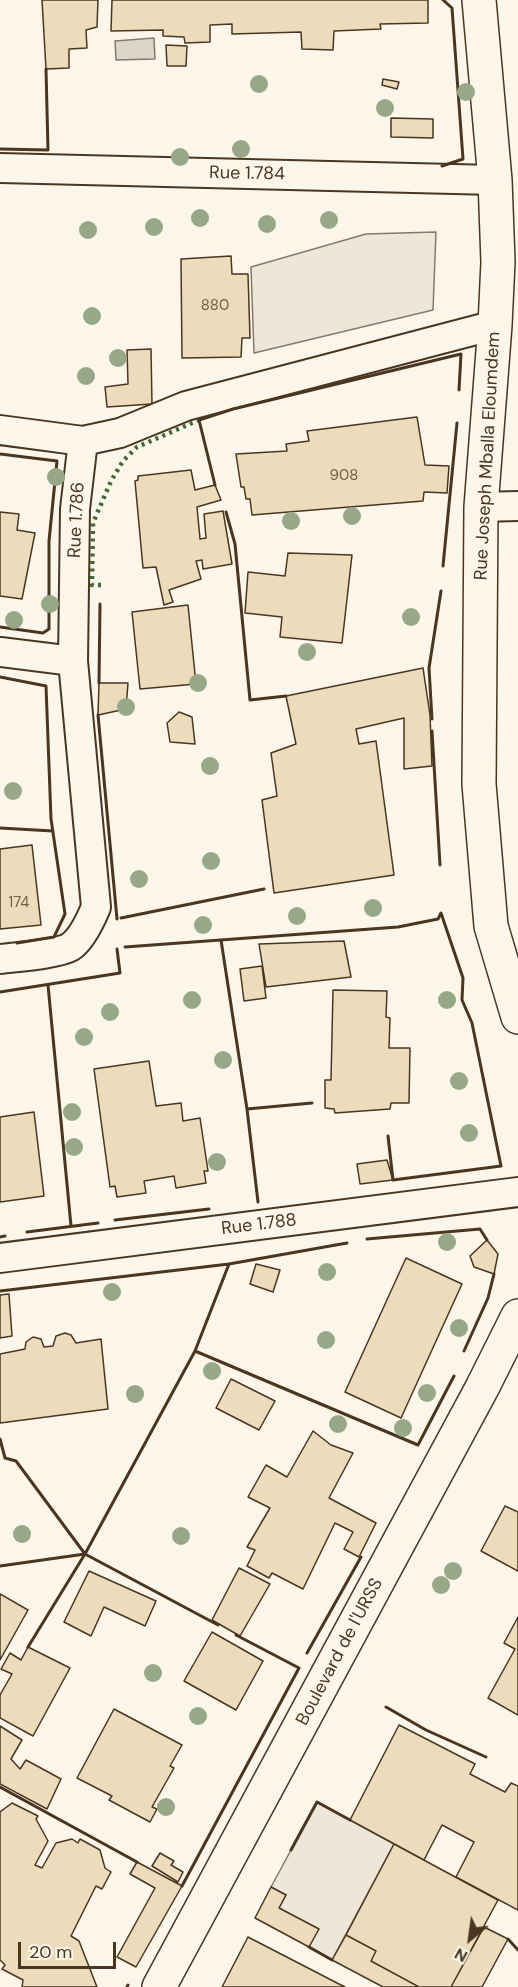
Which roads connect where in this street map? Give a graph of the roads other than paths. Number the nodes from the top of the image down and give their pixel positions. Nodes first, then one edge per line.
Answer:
1 (479, 0) edge
2 (0, 168) edge
3 (495, 180) junction
4 (495, 325) junction
5 (0, 430) edge
6 (84, 441) junction
7 (518, 506) edge
8 (481, 507) junction
9 (0, 652) edge
10 (73, 661) junction
11 (0, 959) edge
12 (518, 1017) edge
13 (518, 1192) edge
14 (0, 1258) edge
15 (518, 1316) edge
16 (159, 1987) edge

1 - 3 main road, Rue Joseph Mballa Eloumdem
2 - 3 street, Rue 1.784
3 - 4 main road, Rue Joseph Mballa Eloumdem
4 - 6 street
4 - 8 main road, Rue Joseph Mballa Eloumdem
5 - 6 street
6 - 10 street, Rue 1.786
7 - 8 street
8 - 12 main road, Rue Joseph Mballa Eloumdem
9 - 10 street
10 - 11 street, Rue 1.786
13 - 14 street, Rue 1.788
15 - 16 main road, Boulevard de l'URSS

